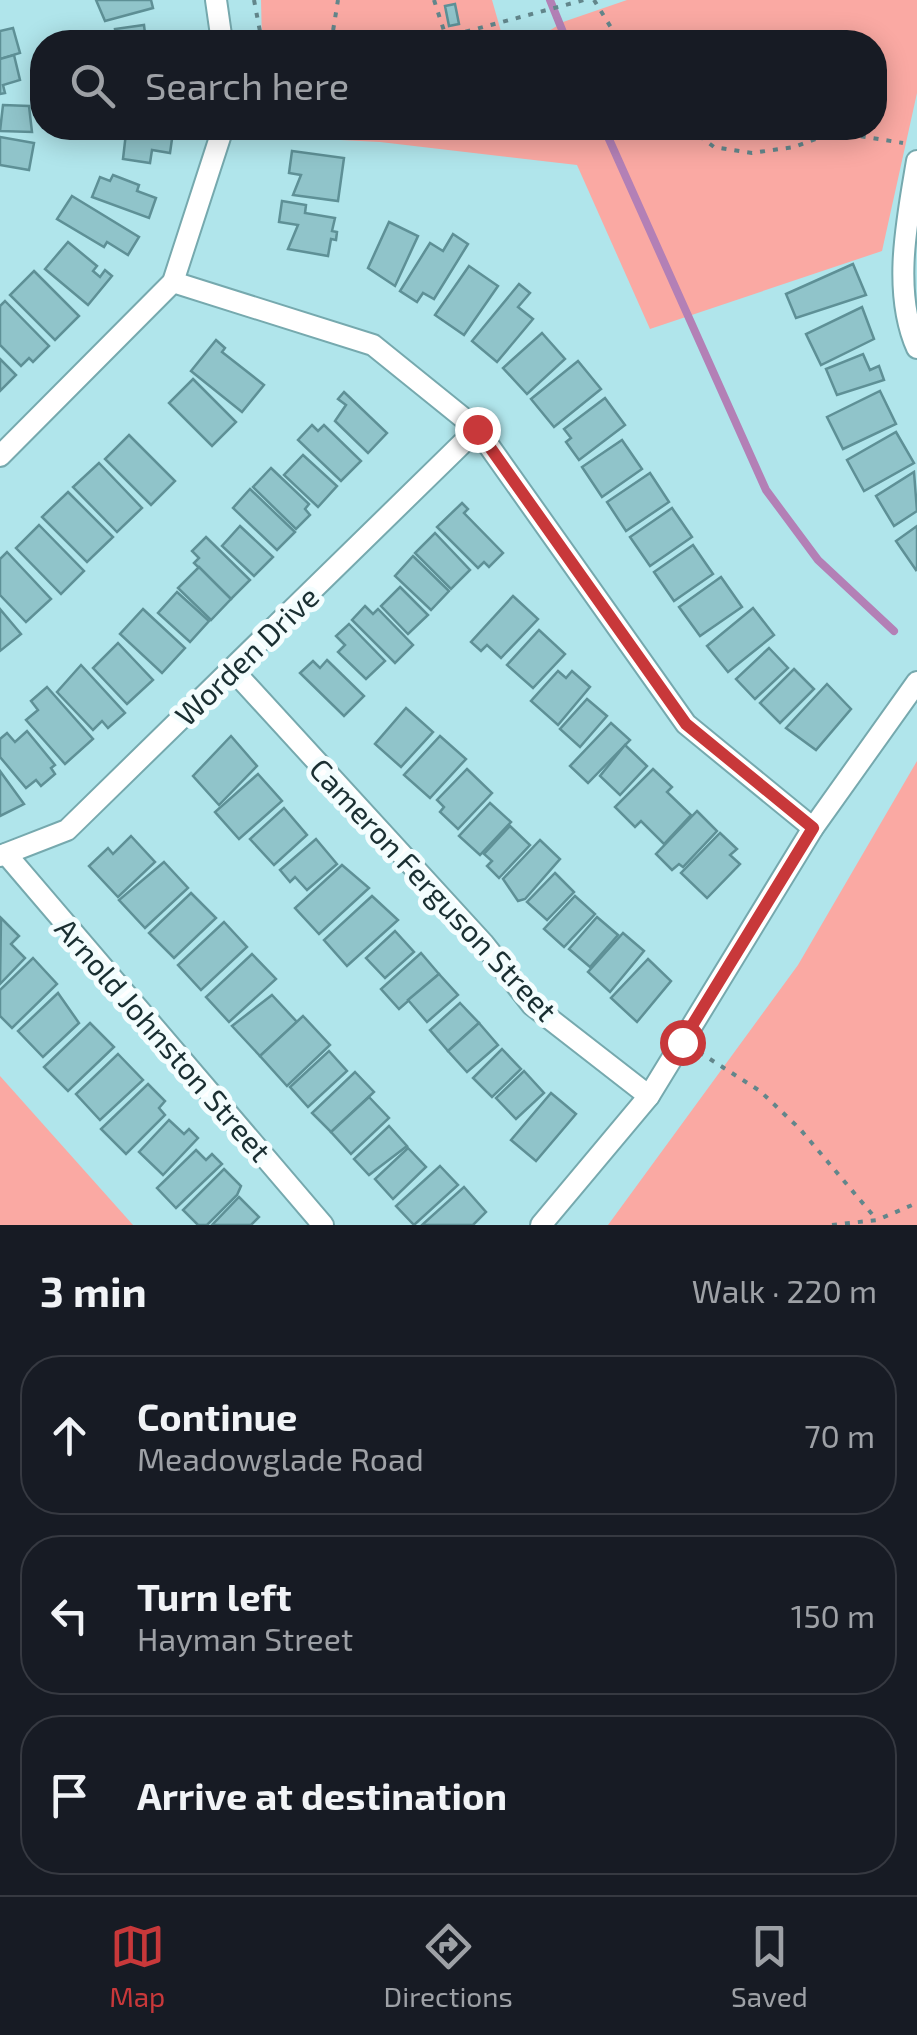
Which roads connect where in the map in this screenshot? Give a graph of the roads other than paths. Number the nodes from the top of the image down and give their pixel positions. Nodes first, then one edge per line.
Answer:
1 (216, 0) edge
2 (220, 30) edge
3 (219, 140) edge
4 (917, 161) edge
5 (173, 282) junction
6 (917, 348) edge
7 (477, 429) junction
8 (0, 456) edge
9 (232, 669) junction
10 (917, 682) edge
11 (813, 828) junction
12 (3, 855) edge
13 (649, 1096) junction
14 (324, 1225) edge
15 (540, 1225) edge

1 - 2 street
3 - 5 street
4 - 6 street
5 - 7 street
5 - 8 street
7 - 9 street, Worden Drive
7 - 11 street
9 - 12 street, Worden Drive
9 - 13 street, Cameron Ferguson Street
10 - 11 street
11 - 13 street
12 - 14 street, Arnold Johnston Street
13 - 15 street

